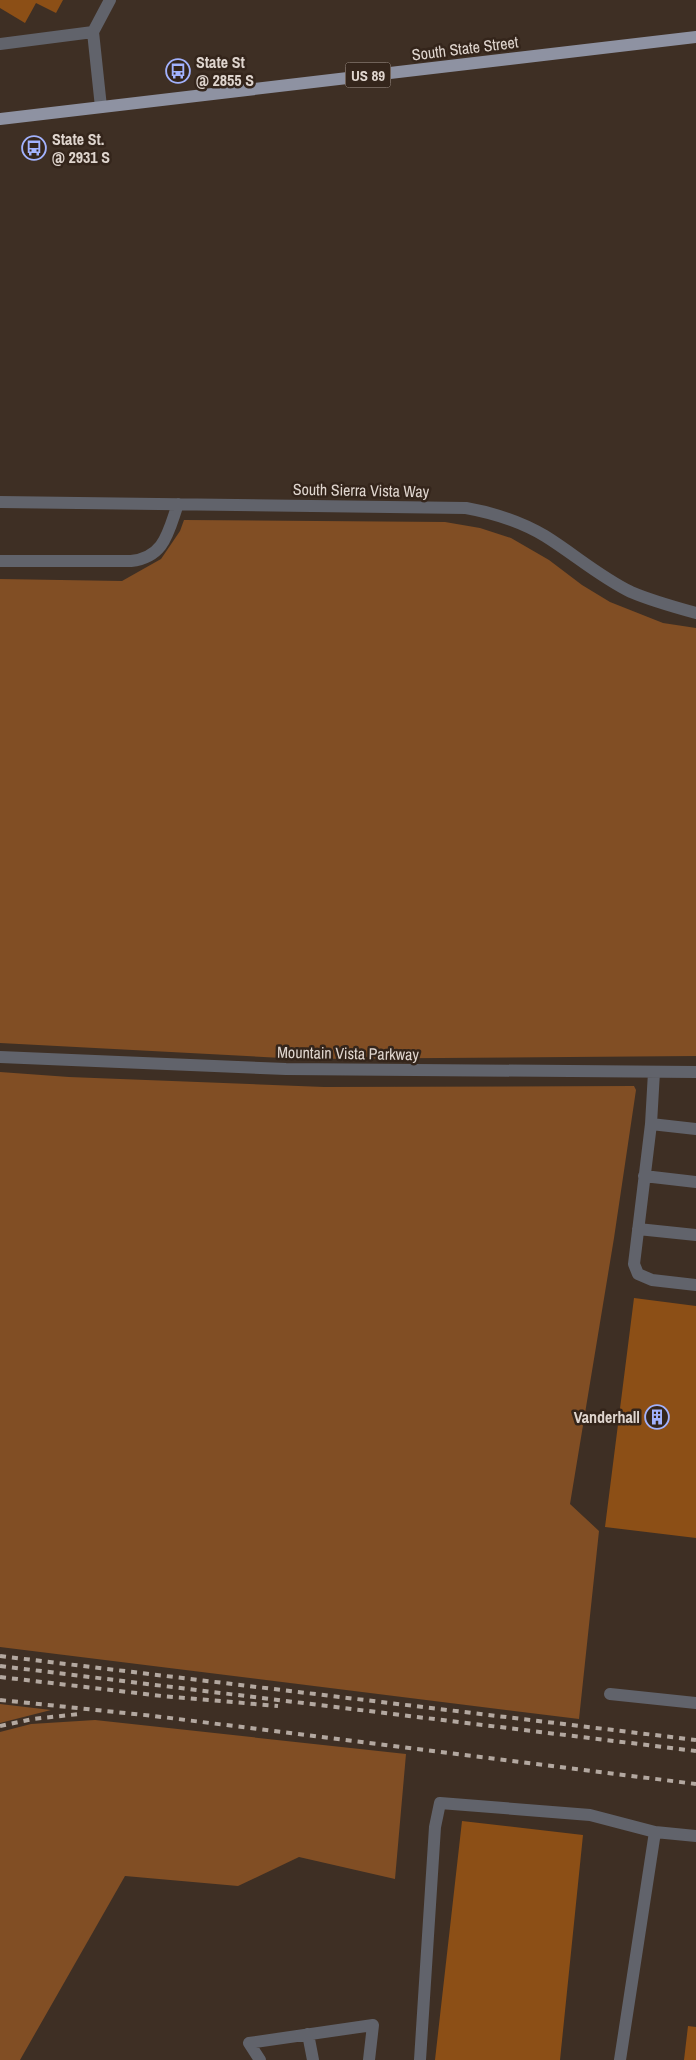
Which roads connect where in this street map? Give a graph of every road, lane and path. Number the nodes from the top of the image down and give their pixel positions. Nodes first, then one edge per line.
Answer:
1 (110, 0) edge
2 (93, 32) junction
3 (696, 37) edge
4 (0, 44) edge
5 (101, 107) junction
6 (0, 119) edge
7 (0, 502) edge
8 (178, 504) junction
9 (0, 561) edge
10 (696, 613) edge
11 (0, 1057) edge
12 (654, 1072) junction
13 (696, 1072) edge
14 (651, 1124) junction
15 (696, 1130) edge
16 (644, 1176) junction
17 (696, 1182) edge
18 (638, 1229) junction
19 (696, 1235) edge
20 (696, 1285) edge
21 (610, 1694) dead end
22 (696, 1703) edge
23 (655, 1832) junction
24 (696, 1836) edge
25 (308, 2034) junction
26 (260, 2060) edge
27 (314, 2060) edge
28 (369, 2060) edge
29 (420, 2060) edge
30 (620, 2060) edge

1 - 2 street
2 - 4 street
2 - 5 street
3 - 5 main road, South State Street / US 89
5 - 6 main road, South State Street / US 89
7 - 8 street, South Sierra Vista Way
8 - 9 street
8 - 10 street, South Sierra Vista Way
11 - 12 street, Mountain Vista Parkway
12 - 13 street, Mountain Vista Parkway
12 - 14 street
14 - 15 street
14 - 16 street
16 - 17 street
16 - 18 street
18 - 19 street
18 - 20 street
21 - 22 street
23 - 24 street
23 - 29 street
23 - 30 street
25 - 26 street
25 - 27 street
25 - 28 street

